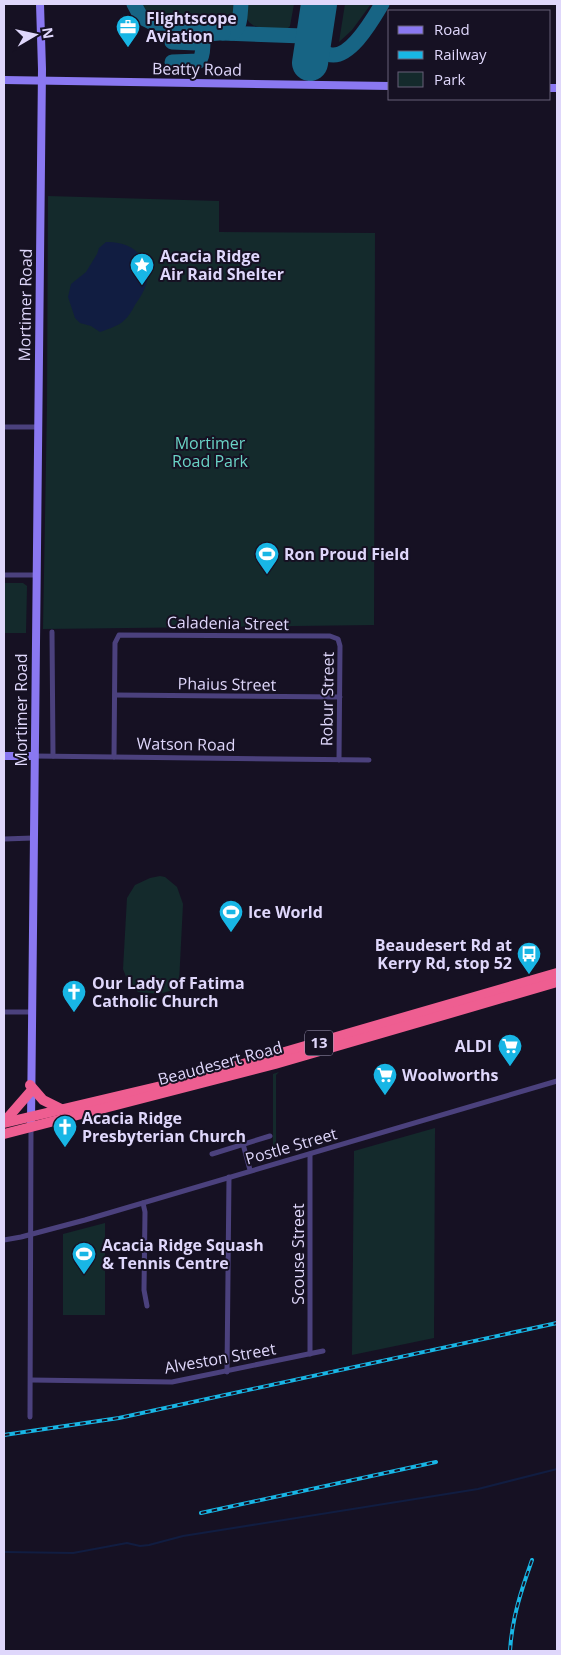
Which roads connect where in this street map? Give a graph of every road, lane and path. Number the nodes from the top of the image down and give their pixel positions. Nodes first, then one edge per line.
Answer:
1 (40, 4) edge
2 (4, 80) edge
3 (41, 81) junction
4 (388, 86) edge
5 (4, 427) edge
6 (37, 427) junction
7 (4, 575) edge
8 (36, 576) junction
9 (52, 632) dead end
10 (338, 639) joint
11 (115, 695) junction
12 (340, 697) junction
13 (4, 756) edge
14 (34, 756) junction
15 (53, 756) junction
16 (114, 757) junction
17 (339, 760) junction
18 (368, 760) dead end
19 (33, 838) junction
20 (4, 839) edge
21 (557, 973) edge
22 (557, 982) edge
23 (4, 1012) edge
24 (32, 1012) junction
25 (557, 1081) edge
26 (31, 1088) junction
27 (61, 1110) junction
28 (31, 1122) junction
29 (4, 1123) edge
30 (4, 1134) edge
31 (270, 1136) dead end
32 (243, 1144) junction
33 (212, 1154) dead end
34 (310, 1154) junction
35 (250, 1170) junction
36 (229, 1177) junction
37 (143, 1203) junction
38 (31, 1234) junction
39 (4, 1240) edge
40 (147, 1306) dead end
41 (323, 1351) dead end
42 (310, 1354) junction
43 (228, 1372) junction
44 (30, 1380) junction
45 (30, 1417) dead end

1 - 3 main road, Mortimer Road
2 - 3 main road, Beatty Road
3 - 4 main road, Beatty Road
3 - 6 main road, Mortimer Road
5 - 6 street
6 - 8 main road, Mortimer Road
7 - 8 street
8 - 14 main road, Mortimer Road
9 - 15 street, Mortimer Road
10 - 11 street, Caladenia Street
10 - 12 street, Robur Street
11 - 12 street, Phaius Street
11 - 16 street
12 - 17 street, Robur Street
13 - 14 main road, Watson Road
14 - 15 street, Watson Road
14 - 19 main road, Mortimer Road
15 - 16 street, Watson Road
16 - 17 street, Watson Road
17 - 18 street, Watson Road
19 - 20 street
19 - 24 main road, Mortimer Road
21 - 27 highway, Beaudesert Road / 13
22 - 28 highway, Beaudesert Road / 13
23 - 24 street
24 - 26 main road, Mortimer Road
25 - 34 street, Postle Street
26 - 27 highway
26 - 28 main road, Mortimer Road
26 - 29 highway
27 - 28 highway, Beaudesert Road / 13
28 - 29 highway, Beaudesert Road / 13
28 - 30 highway, Beaudesert Road / 13
28 - 38 street, Mortimer Road
31 - 32 street
32 - 33 street
32 - 35 street
34 - 35 street, Postle Street
34 - 42 street, Scouse Street
35 - 36 street, Postle Street
36 - 37 street, Postle Street
36 - 43 street
37 - 38 street, Postle Street
37 - 40 street
38 - 39 street, Postle Street
38 - 44 street, Mortimer Road
41 - 42 street, Alveston Street
42 - 43 street, Alveston Street
43 - 44 street, Alveston Street
44 - 45 street, Mortimer Road

